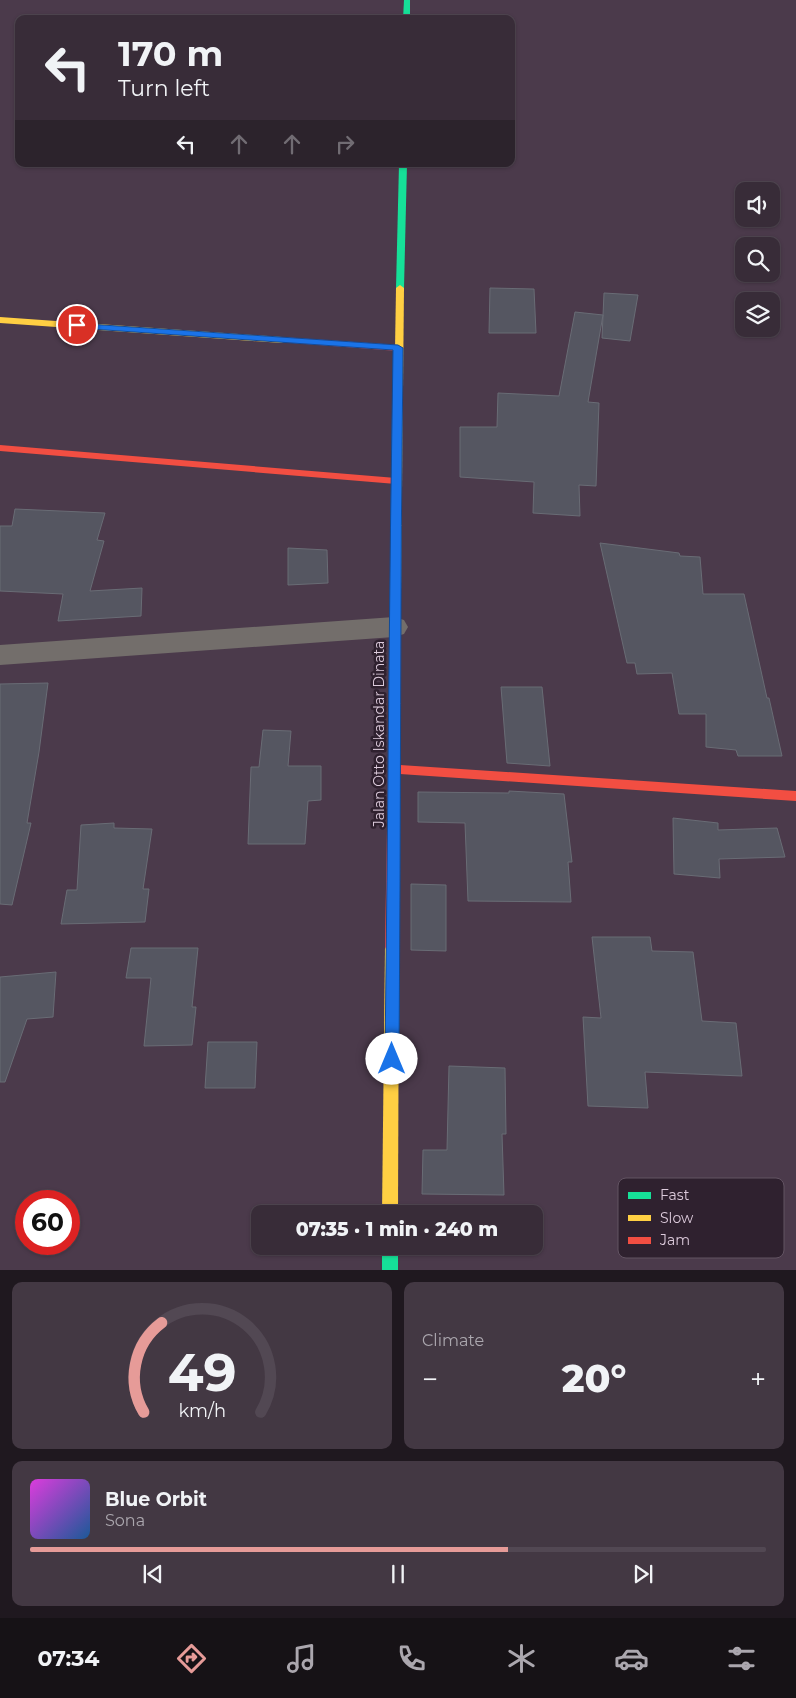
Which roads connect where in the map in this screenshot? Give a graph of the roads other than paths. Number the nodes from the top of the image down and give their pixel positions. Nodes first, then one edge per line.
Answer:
1 (407, 0) edge
2 (406, 15) edge
3 (403, 167) edge
4 (0, 320) edge
5 (398, 348) junction
6 (0, 448) edge
7 (396, 481) junction
8 (394, 627) junction
9 (0, 656) edge
10 (395, 769) junction
11 (796, 796) edge
12 (390, 1205) edge
13 (390, 1255) edge
14 (390, 1270) edge

1 - 2 main road
3 - 5 main road, Jalan Otto Iskandar Dinata
4 - 5 main road
5 - 7 main road, Jalan Otto Iskandar Dinata
6 - 7 main road
7 - 8 main road, Jalan Otto Iskandar Dinata
8 - 9 street
8 - 10 main road, Jalan Otto Iskandar Dinata
10 - 11 main road
10 - 12 main road, Jalan Otto Iskandar Dinata
13 - 14 main road

